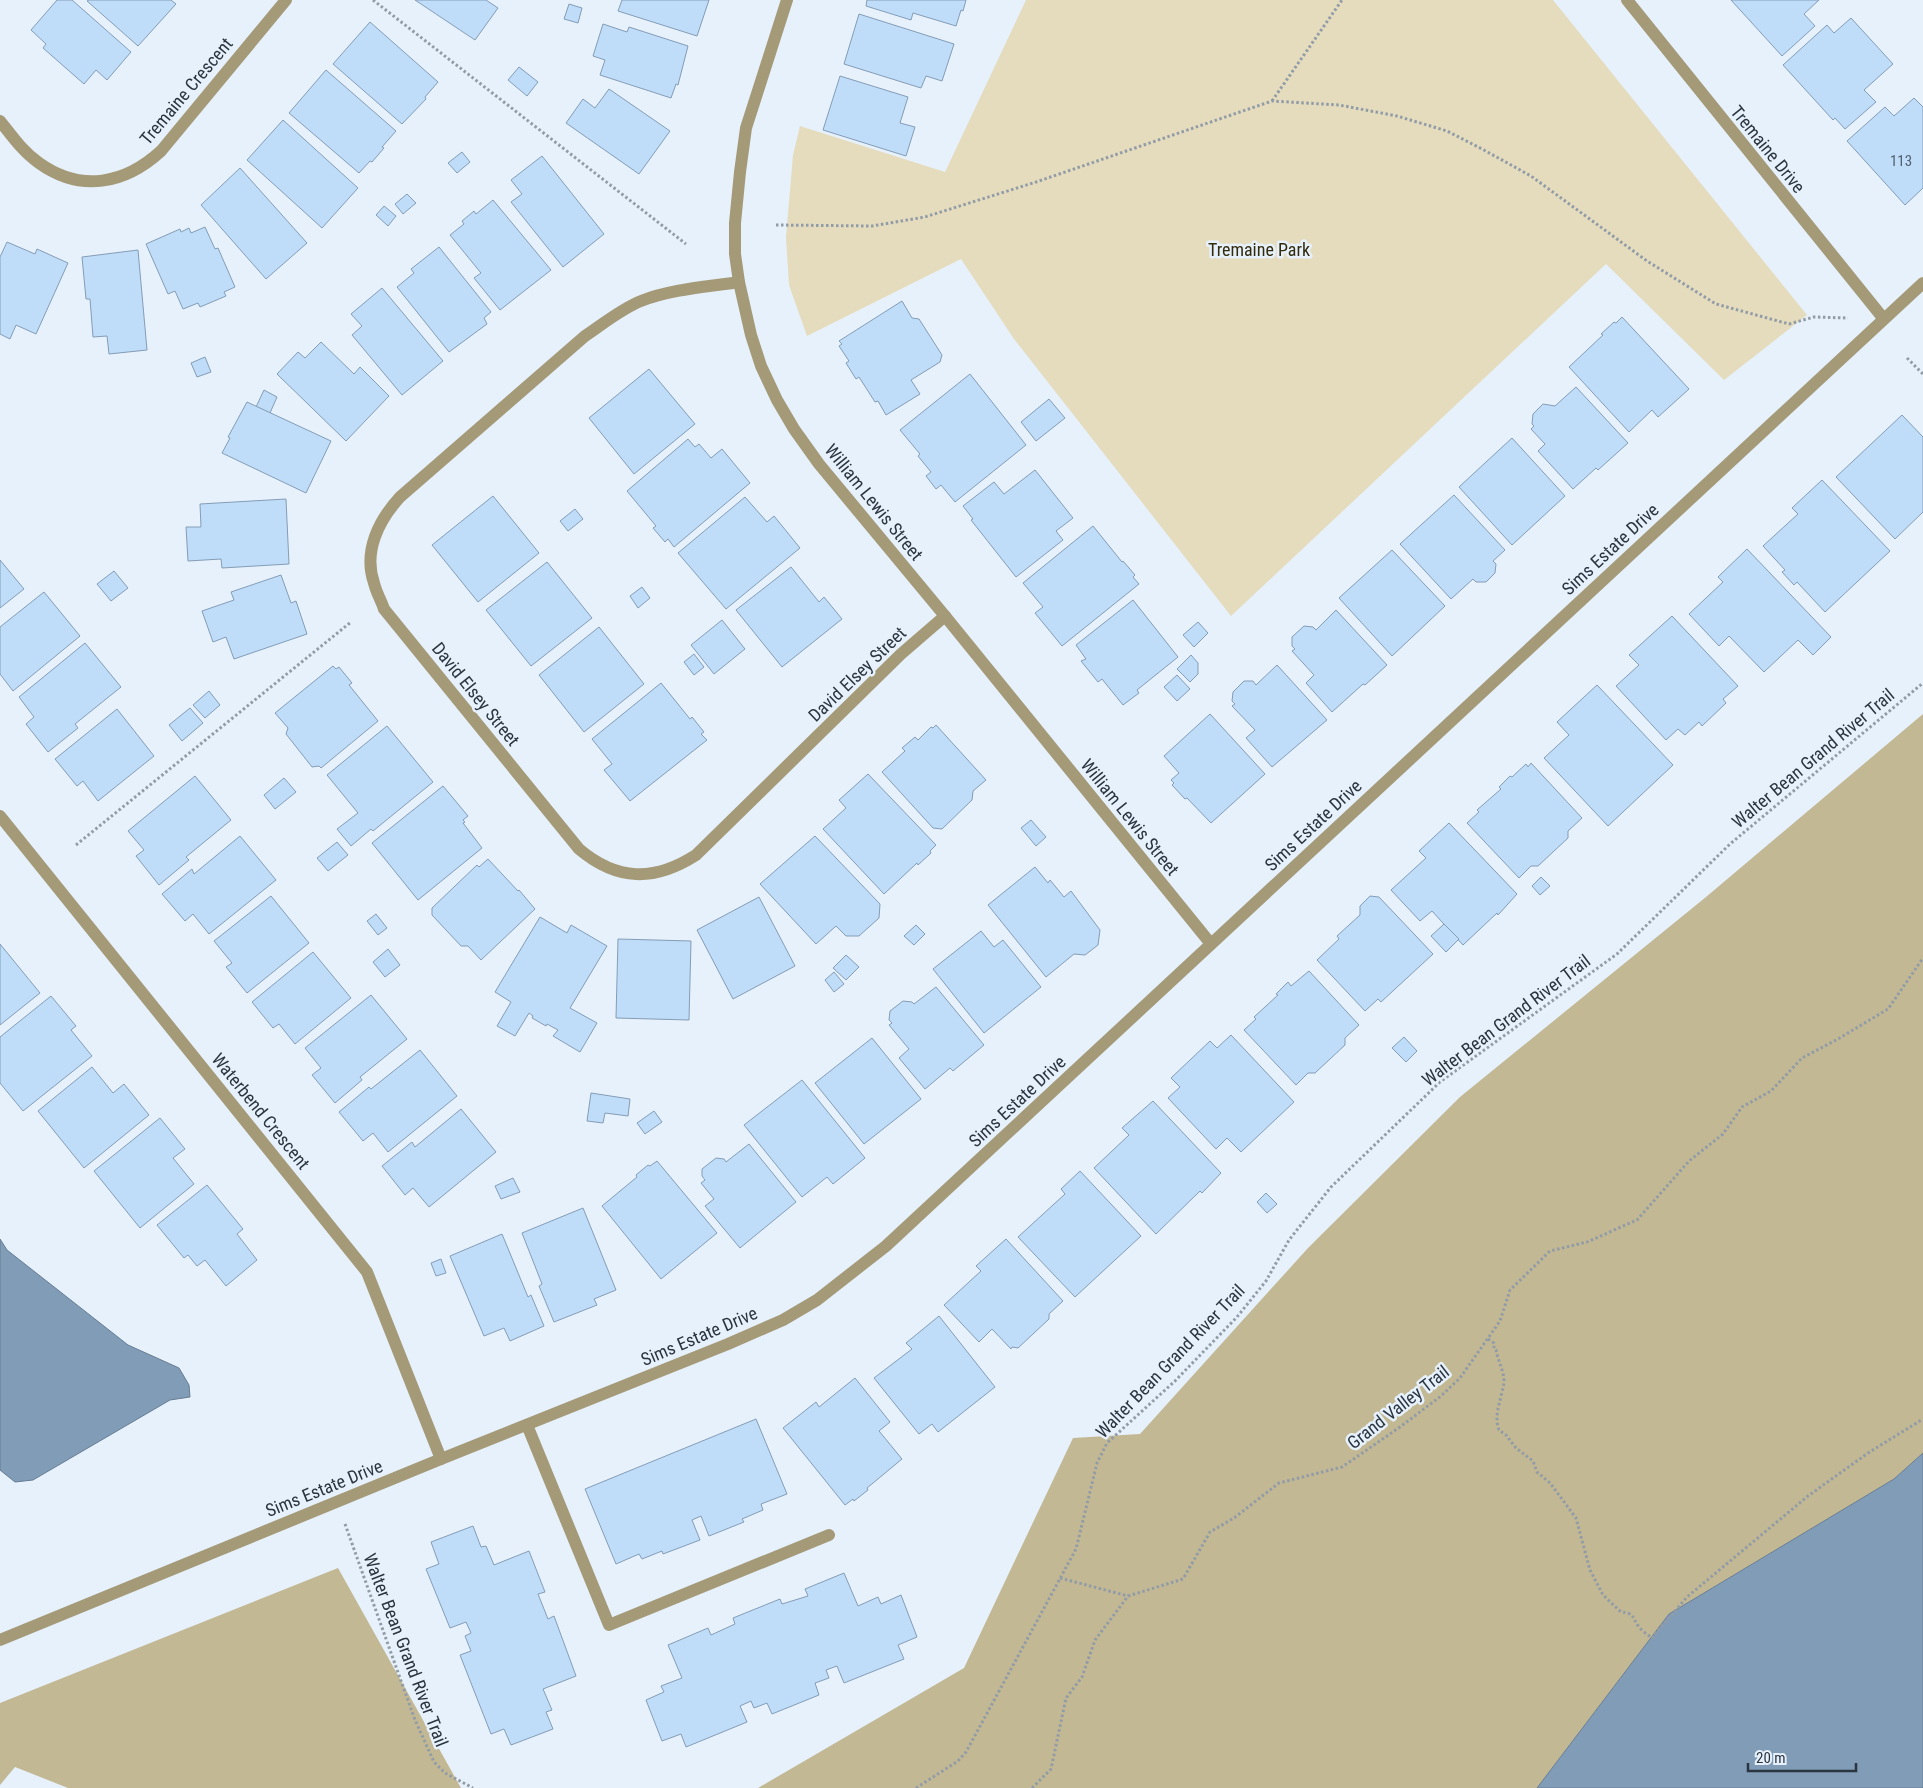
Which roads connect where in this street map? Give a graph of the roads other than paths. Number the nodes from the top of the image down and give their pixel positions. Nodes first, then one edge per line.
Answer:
1 (286, 0) edge
2 (787, 0) edge
3 (1626, 0) edge
4 (0, 121) edge
5 (739, 282) junction
6 (1923, 283) edge
7 (1883, 318) junction
8 (946, 616) junction
9 (0, 816) edge
10 (1211, 944) junction
11 (527, 1425) junction
12 (441, 1459) junction
13 (829, 1535) dead end
14 (0, 1640) edge

1 - 4 street, Tremaine Crescent
2 - 5 street, William Lewis Street
3 - 7 street, Tremaine Drive
5 - 8 street, William Lewis Street
5 - 8 street, David Elsey Street
6 - 7 street, Sims Estate Drive
7 - 10 street, Sims Estate Drive
8 - 10 street, William Lewis Street
9 - 12 street, Waterbend Crescent
10 - 11 street, Sims Estate Drive
11 - 12 street, Sims Estate Drive
11 - 13 street
12 - 14 street, Sims Estate Drive

